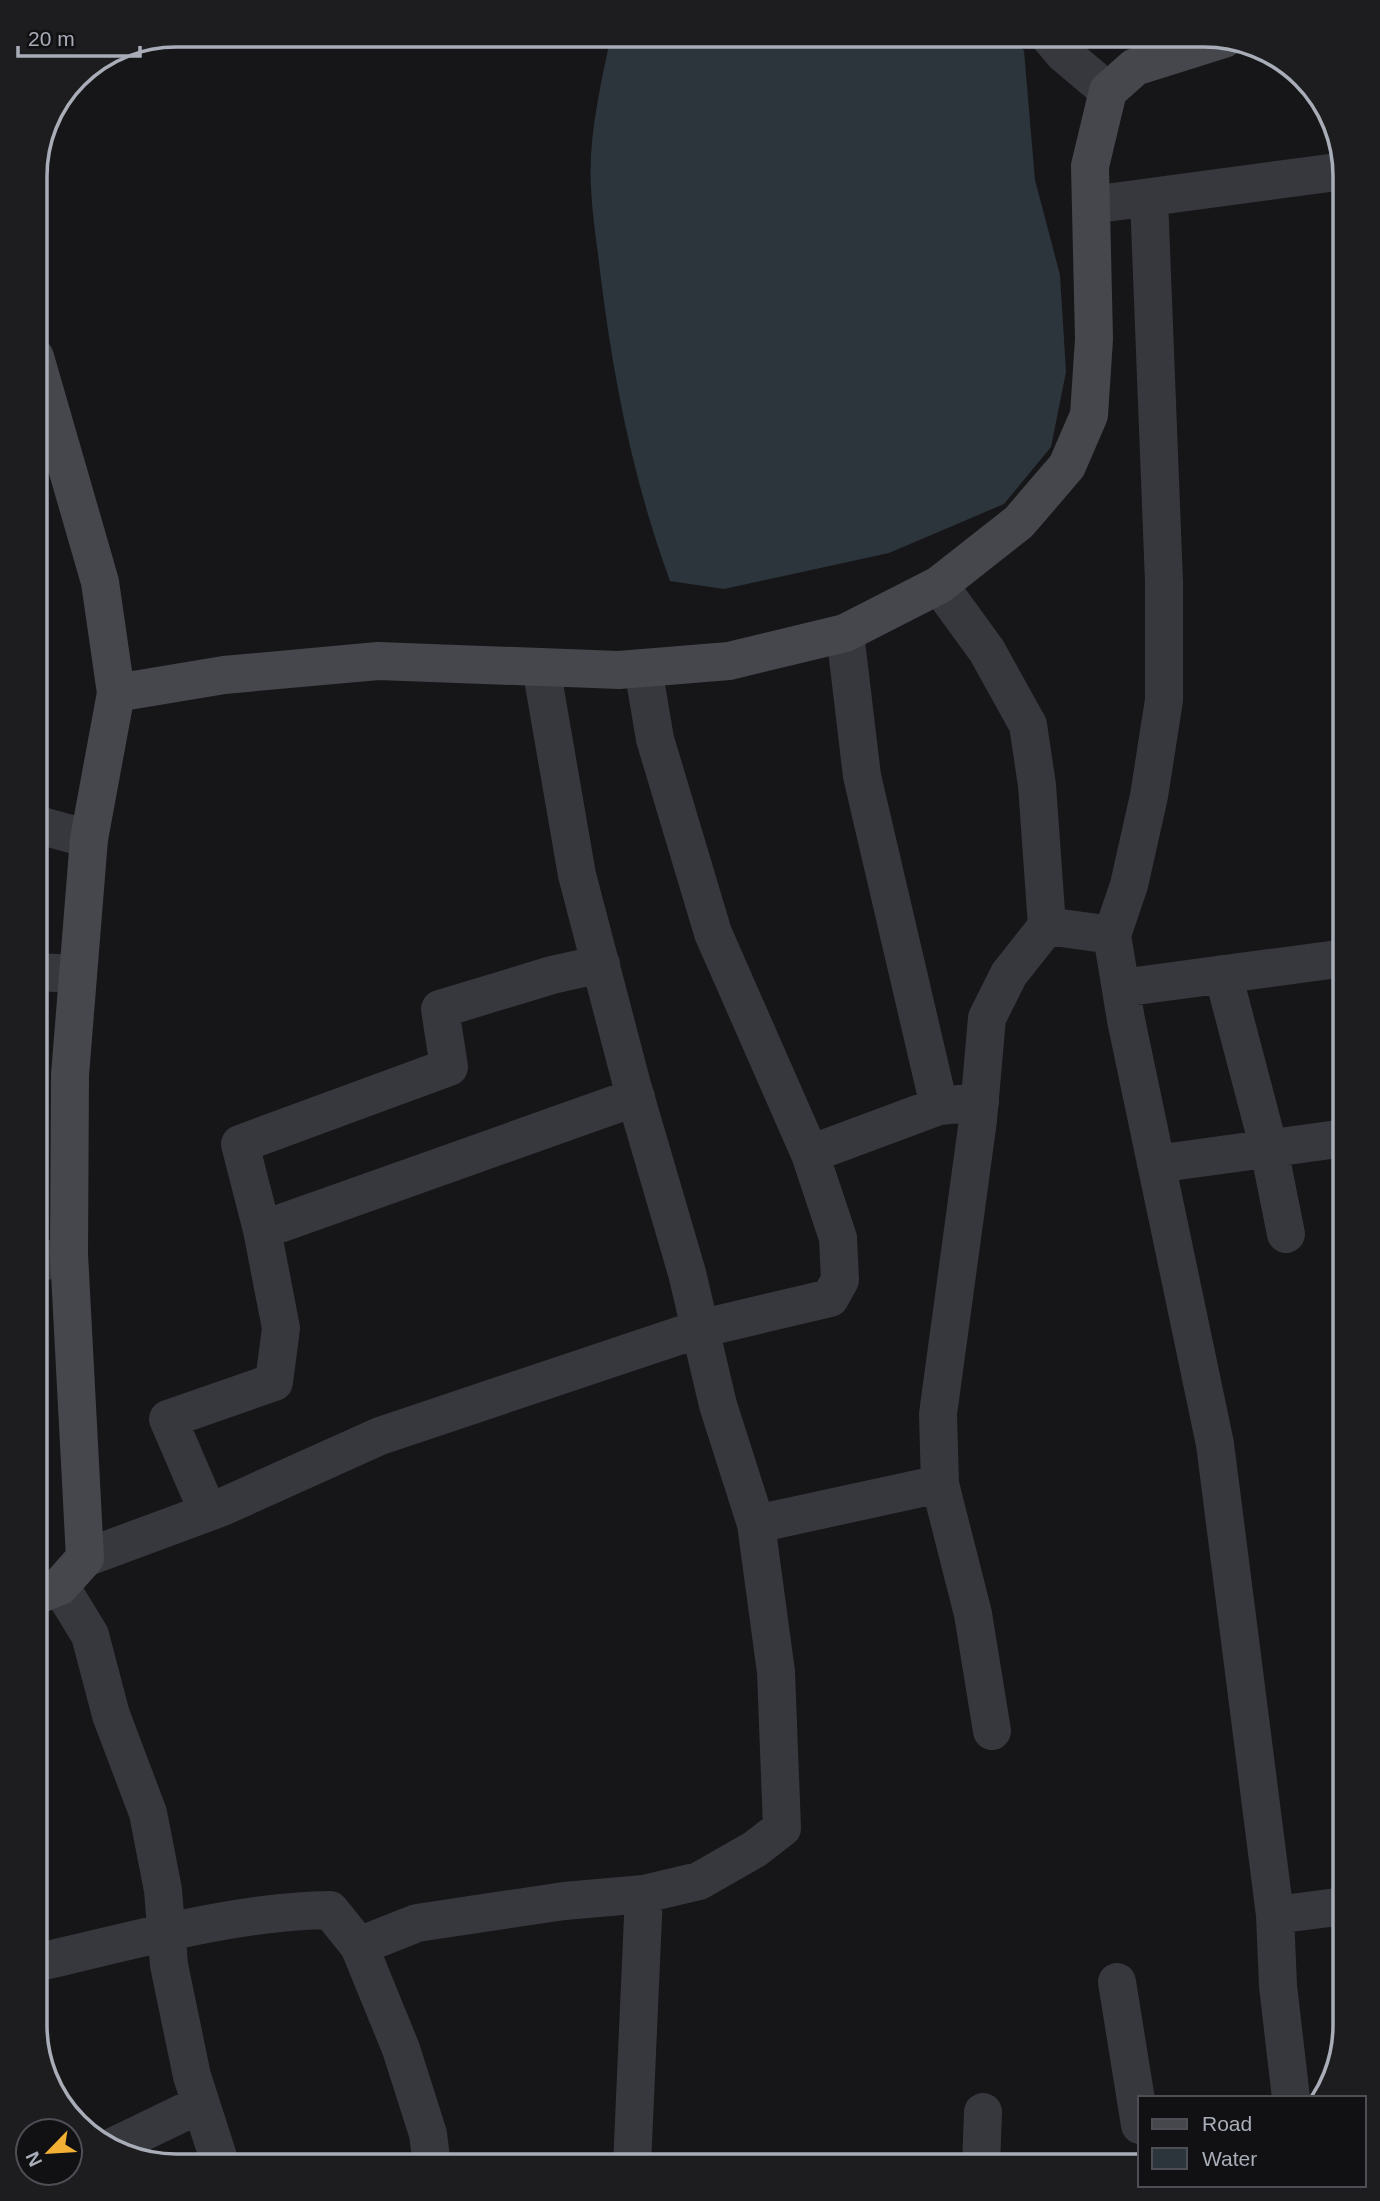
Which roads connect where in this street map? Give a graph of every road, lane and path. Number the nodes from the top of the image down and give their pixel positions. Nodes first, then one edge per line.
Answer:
1 (1059, 48) edge
2 (1195, 48) edge
3 (1108, 91) junction
4 (1333, 173) edge
5 (1149, 198) junction
6 (1091, 205) junction
7 (48, 402) edge
8 (939, 585) junction
9 (845, 633) junction
10 (541, 667) junction
11 (643, 668) junction
12 (116, 693) junction
13 (48, 828) edge
14 (89, 839) junction
15 (1047, 926) junction
16 (1112, 935) junction
17 (1333, 960) edge
18 (601, 964) junction
19 (48, 972) edge
20 (78, 974) junction
21 (1223, 974) junction
22 (1121, 988) junction
23 (636, 1097) junction
24 (980, 1102) junction
25 (939, 1106) junction
26 (1333, 1140) edge
27 (1269, 1149) junction
28 (810, 1154) junction
29 (1156, 1164) junction
30 (262, 1230) junction
31 (1286, 1234) dead end
32 (52, 1259) edge
33 (699, 1329) junction
34 (940, 1484) junction
35 (208, 1512) junction
36 (756, 1524) junction
37 (60, 1580) edge
38 (992, 1731) dead end
39 (644, 1894) junction
40 (1333, 1907) edge
41 (1275, 1914) junction
42 (166, 1933) junction
43 (359, 1946) junction
44 (47, 1960) edge
45 (1117, 1982) dead end
46 (1292, 2096) edge
47 (201, 2104) junction
48 (983, 2112) dead end
49 (1138, 2113) edge
50 (123, 2142) edge
51 (217, 2153) edge
52 (430, 2153) edge
53 (633, 2153) edge
54 (981, 2154) edge

1 - 3 street
2 - 3 main road
3 - 6 main road
4 - 5 street
5 - 6 street
5 - 16 street
6 - 8 main road
7 - 12 main road
8 - 9 main road
8 - 15 street
9 - 11 main road
9 - 25 street
10 - 11 main road
10 - 12 main road
10 - 18 street
11 - 28 street
12 - 14 main road
13 - 14 street
14 - 20 main road
15 - 16 street
15 - 24 street
16 - 22 street
17 - 21 street
18 - 23 street
18 - 30 street
19 - 20 street
20 - 32 main road
21 - 22 street
21 - 27 street
22 - 29 street
23 - 30 street
23 - 33 street
24 - 25 street
24 - 34 street
25 - 28 street
26 - 27 street
27 - 29 street
27 - 31 street
28 - 33 street
29 - 41 street
30 - 35 street
32 - 37 main road
33 - 35 street
33 - 36 street
34 - 36 street
34 - 38 street
35 - 37 street
36 - 39 street
37 - 42 street
39 - 43 street
39 - 53 street
40 - 41 street
41 - 46 street
42 - 43 street
42 - 44 street
42 - 47 street
43 - 52 street
45 - 49 street
47 - 50 street
47 - 51 street
48 - 54 street

